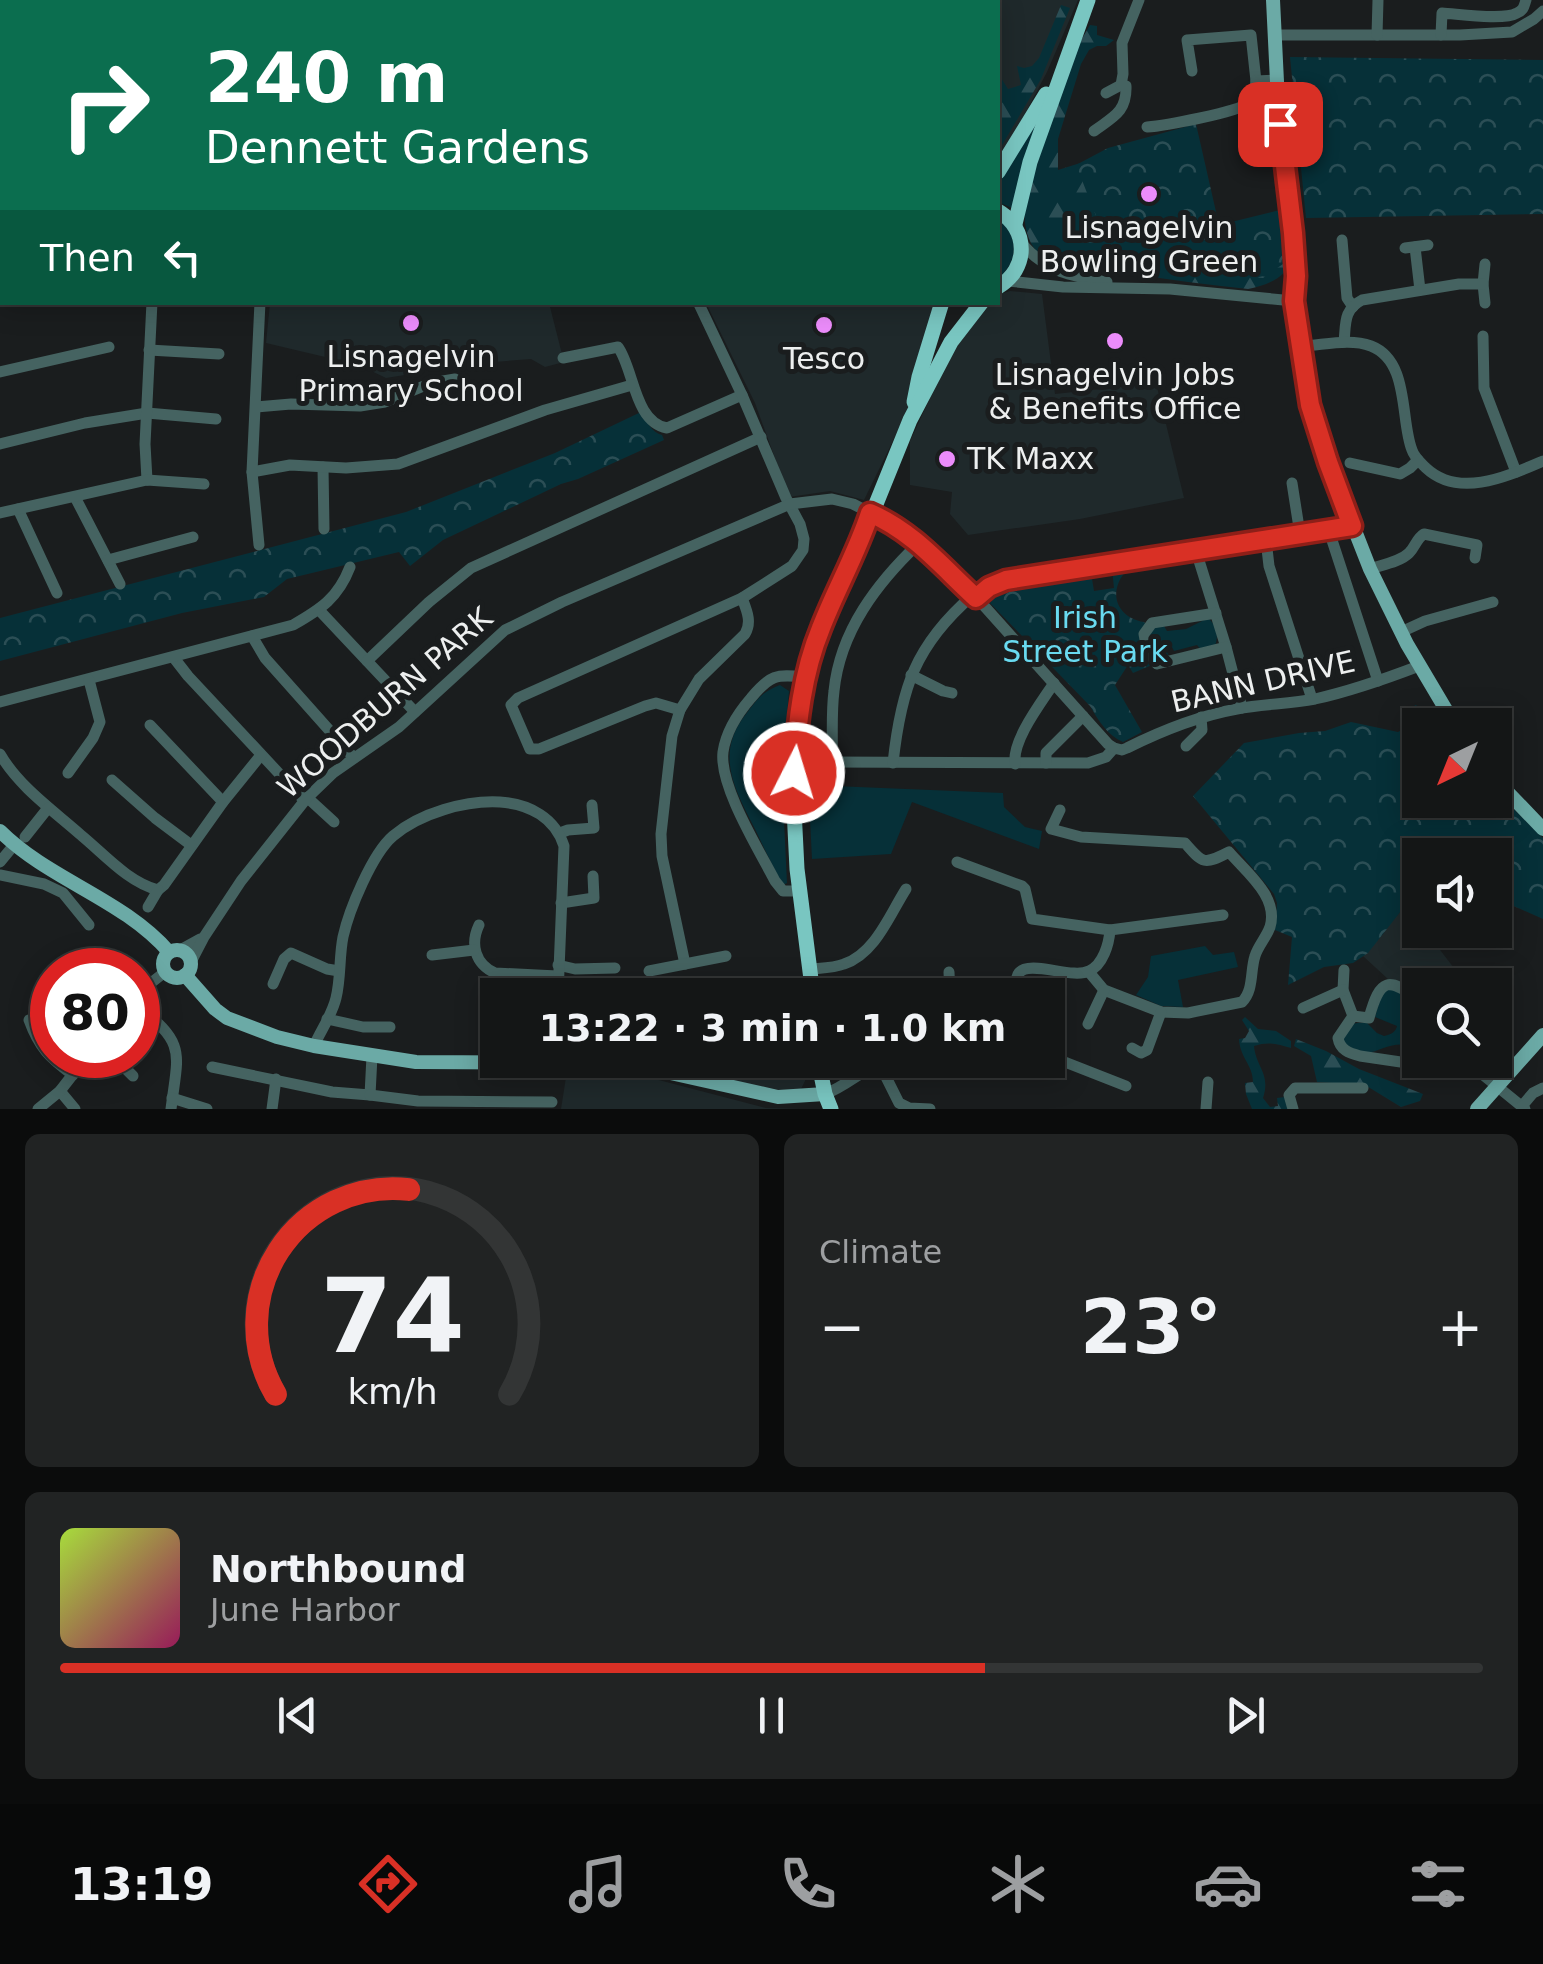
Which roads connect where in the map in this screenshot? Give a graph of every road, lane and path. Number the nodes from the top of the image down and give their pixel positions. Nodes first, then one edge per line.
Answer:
1 (1088, 0) edge
2 (1139, 0) edge
3 (1273, 0) edge
4 (1378, 0) edge
5 (1526, 0) edge
6 (1441, 7) edge
7 (1543, 10) edge
8 (1441, 34) junction
9 (1275, 35) junction
10 (1377, 35) junction
11 (1062, 68) junction
12 (1192, 71) dead end
13 (1278, 80) junction
14 (1256, 81) junction
15 (1121, 85) junction
16 (1106, 93) dead end
17 (1147, 127) dead end
18 (1094, 131) dead end
19 (1000, 169) edge
20 (1000, 213) edge
21 (1014, 224) junction
22 (1342, 240) dead end
23 (1022, 244) junction
24 (1416, 247) dead end
25 (1485, 264) dead end
26 (1003, 284) edge
27 (1483, 284) junction
28 (1130, 288) junction
29 (1420, 290) junction
30 (1294, 301) junction
31 (1485, 303) dead end
32 (152, 305) edge
33 (260, 305) edge
34 (699, 305) edge
35 (941, 305) edge
36 (980, 305) edge
37 (1352, 306) junction
38 (1482, 336) dead end
39 (1344, 342) junction
40 (1302, 346) junction
41 (110, 347) dead end
42 (150, 350) junction
43 (219, 354) dead end
44 (564, 358) dead end
45 (0, 372) edge
46 (455, 378) dead end
47 (632, 385) junction
48 (742, 395) junction
49 (256, 408) junction
50 (147, 413) junction
51 (216, 418) dead end
52 (910, 420) junction
53 (760, 437) junction
54 (0, 444) edge
55 (1418, 460) junction
56 (1543, 461) edge
57 (1350, 464) dead end
58 (322, 467) junction
59 (252, 472) junction
60 (1516, 472) junction
61 (147, 480) junction
62 (1292, 483) dead end
63 (204, 484) dead end
64 (75, 497) junction
65 (790, 504) junction
66 (18, 509) junction
67 (0, 513) edge
68 (870, 513) junction
69 (1352, 526) junction
70 (324, 529) dead end
71 (1329, 531) junction
72 (1300, 534) junction
73 (193, 536) dead end
74 (1266, 540) junction
75 (919, 543) junction
76 (258, 546) dead end
77 (1196, 551) junction
78 (1475, 558) dead end
79 (108, 560) junction
80 (350, 567) dead end
81 (1370, 569) junction
82 (120, 584) dead end
83 (58, 593) dead end
84 (975, 597) junction
85 (742, 598) junction
86 (1493, 602) dead end
87 (319, 610) junction
88 (1216, 614) junction
89 (1401, 632) junction
90 (252, 636) junction
91 (1226, 647) junction
92 (174, 658) junction
93 (366, 661) junction
94 (1419, 666) junction
95 (911, 675) junction
96 (804, 678) junction
97 (89, 680) junction
98 (1378, 681) junction
99 (1054, 682) junction
100 (952, 693) dead end
101 (1312, 700) junction
102 (0, 702) edge
103 (1242, 708) junction
104 (1445, 708) edge
105 (680, 710) junction
106 (415, 712) junction
107 (1083, 716) junction
108 (1200, 717) junction
109 (150, 726) dead end
110 (1186, 746) dead end
111 (1114, 748) junction
112 (262, 756) junction
113 (354, 758) junction
114 (2, 761) edge
115 (893, 763) junction
116 (1046, 763) junction
117 (1015, 764) junction
118 (68, 773) dead end
119 (112, 780) dead end
120 (1512, 797) edge
121 (306, 798) junction
122 (222, 802) junction
123 (592, 805) dead end
124 (48, 808) junction
125 (1060, 810) dead end
126 (334, 822) dead end
127 (1543, 829) edge
128 (0, 831) edge
129 (560, 833) junction
130 (19, 841) junction
131 (191, 845) junction
132 (0, 862) edge
133 (957, 862) dead end
134 (0, 875) edge
135 (593, 876) dead end
136 (906, 889) dead end
137 (158, 890) junction
138 (800, 891) junction
139 (561, 903) junction
140 (148, 907) dead end
141 (1223, 914) dead end
142 (479, 925) dead end
143 (89, 926) dead end
144 (1110, 930) junction
145 (204, 937) junction
146 (474, 950) junction
147 (174, 951) junction
148 (432, 955) dead end
149 (726, 956) dead end
150 (685, 964) junction
151 (616, 968) dead end
152 (188, 969) junction
153 (811, 969) junction
154 (339, 970) junction
155 (1344, 970) dead end
156 (558, 971) junction
157 (649, 971) dead end
158 (166, 972) junction
159 (949, 972) dead end
160 (1089, 972) junction
161 (160, 976) edge
162 (558, 978) edge
163 (812, 978) edge
164 (949, 978) edge
165 (1016, 978) edge
166 (273, 984) dead end
167 (1402, 986) edge
168 (1104, 990) junction
169 (1343, 990) junction
170 (1303, 1008) dead end
171 (1161, 1012) junction
172 (1352, 1016) junction
173 (327, 1020) junction
174 (160, 1023) edge
175 (1088, 1024) dead end
176 (390, 1027) dead end
177 (1543, 1035) edge
178 (314, 1046) junction
179 (1132, 1048) dead end
180 (372, 1056) junction
181 (480, 1062) edge
182 (1065, 1062) edge
183 (212, 1066) dead end
184 (71, 1078) edge
185 (693, 1078) edge
186 (855, 1078) edge
187 (890, 1078) edge
188 (276, 1079) junction
189 (1208, 1082) dead end
190 (1126, 1086) dead end
191 (1497, 1086) junction
192 (1363, 1088) dead end
193 (1543, 1088) edge
194 (60, 1091) junction
195 (332, 1092) junction
196 (370, 1094) junction
197 (552, 1102) dead end
198 (828, 1102) edge
199 (172, 1103) edge
200 (418, 1105) edge
201 (491, 1105) edge
202 (1523, 1108) edge
203 (38, 1109) edge
204 (75, 1109) edge
205 (207, 1109) edge
206 (272, 1109) edge
207 (330, 1109) edge
208 (930, 1109) edge
209 (1206, 1109) edge
210 (1293, 1109) edge
211 (1478, 1109) edge

1 - 11 highway
2 - 15 street
3 - 9 main road
4 - 10 street
5 - 6 street
6 - 8 street
7 - 8 street
8 - 10 street
9 - 10 street
9 - 13 main road
11 - 19 highway
11 - 21 highway
12 - 14 street
13 - 14 street
13 - 30 main road
14 - 17 street
15 - 16 street
15 - 18 street
20 - 21 highway
21 - 23 highway
22 - 37 street
23 - 26 highway
23 - 28 street
24 - 29 street
25 - 27 street
26 - 28 street
27 - 29 street
27 - 31 street
28 - 30 street
29 - 37 street
30 - 40 main road
32 - 42 street
33 - 49 street
34 - 48 street
35 - 52 highway
36 - 52 highway
37 - 39 street
38 - 60 street
39 - 40 street
39 - 55 street
40 - 69 main road
41 - 45 street
42 - 43 street
42 - 50 street
44 - 47 street
46 - 49 street
47 - 48 street
47 - 58 street
48 - 53 street
49 - 59 street
50 - 51 street
50 - 54 street
50 - 61 street
52 - 68 highway
53 - 65 street
53 - 93 street
55 - 57 street
55 - 60 street
56 - 60 street
58 - 59 street
58 - 70 street
59 - 76 street
61 - 63 street
61 - 64 street
62 - 72 street
64 - 66 street
64 - 79 street
65 - 68 street, WOODBURN PARK
65 - 85 street
65 - 106 street, WOODBURN PARK
66 - 67 street
66 - 83 street
68 - 75 street, WOODBURN PARK
68 - 96 highway
69 - 71 street
69 - 81 main road
71 - 72 street
71 - 98 street
72 - 74 street
73 - 79 street
74 - 77 street
74 - 101 street
75 - 84 street, WOODBURN PARK
75 - 115 street, BANN DRIVE
77 - 84 street
77 - 88 street
78 - 81 street
79 - 82 street
80 - 87 street
81 - 89 main road
84 - 95 street
84 - 99 street, WOODBURN PARK
85 - 105 street
85 - 105 street
86 - 89 street
87 - 90 street
87 - 93 street
88 - 91 street
88 - 91 street
89 - 94 main road
90 - 92 street
90 - 113 street
91 - 103 street
92 - 97 street
92 - 112 street
93 - 106 street
94 - 98 street, BANN DRIVE
94 - 104 main road
95 - 100 street
95 - 115 street
96 - 138 highway
96 - 138 street
97 - 102 street
97 - 118 street
98 - 101 street, BANN DRIVE
99 - 107 street, WOODBURN PARK
99 - 117 street
101 - 103 street, BANN DRIVE
103 - 108 street, BANN DRIVE
105 - 150 street
106 - 113 street, WOODBURN PARK
107 - 111 street, WOODBURN PARK
107 - 116 street
108 - 110 street
108 - 111 street, BANN DRIVE
109 - 122 street
111 - 116 street, BANN DRIVE
112 - 121 street
112 - 122 street
113 - 121 street, WOODBURN PARK
114 - 124 street
115 - 117 street, BANN DRIVE
116 - 117 street, BANN DRIVE
119 - 131 street
120 - 127 main road
121 - 126 street
121 - 145 street, WOODBURN PARK
122 - 131 street
123 - 129 street
124 - 130 street
124 - 137 street
125 - 171 street
128 - 130 main road
129 - 139 street
129 - 154 street
130 - 132 street
130 - 147 main road
131 - 137 street
133 - 144 street
134 - 143 street
135 - 139 street
136 - 153 street
137 - 140 street
138 - 153 highway
139 - 156 street
141 - 144 street
142 - 146 street
144 - 160 street
145 - 147 street, WOODBURN PARK
145 - 152 street, WOODBURN PARK
146 - 148 street
146 - 156 street
147 - 152 main road
147 - 158 main road
149 - 150 street
150 - 157 street
151 - 156 street
152 - 158 main road
152 - 178 main road
153 - 163 highway
154 - 166 street
154 - 173 street
155 - 169 street
156 - 162 street
158 - 161 street
159 - 164 street
160 - 165 street
160 - 168 street
167 - 172 street
168 - 171 street
168 - 175 street
169 - 170 street
169 - 172 street
171 - 179 street
172 - 191 street
173 - 176 street
173 - 178 street
174 - 199 street
177 - 191 main road
178 - 180 main road
180 - 181 main road
180 - 196 street
182 - 190 street
183 - 188 street
184 - 194 street
185 - 198 main road
186 - 198 street
187 - 208 street
188 - 195 street
188 - 206 street
189 - 209 street
191 - 202 street
191 - 211 main road
192 - 210 street
193 - 202 street
194 - 203 street
194 - 204 street
195 - 196 street
195 - 207 street
196 - 200 street
197 - 201 street
199 - 205 street
200 - 201 street

